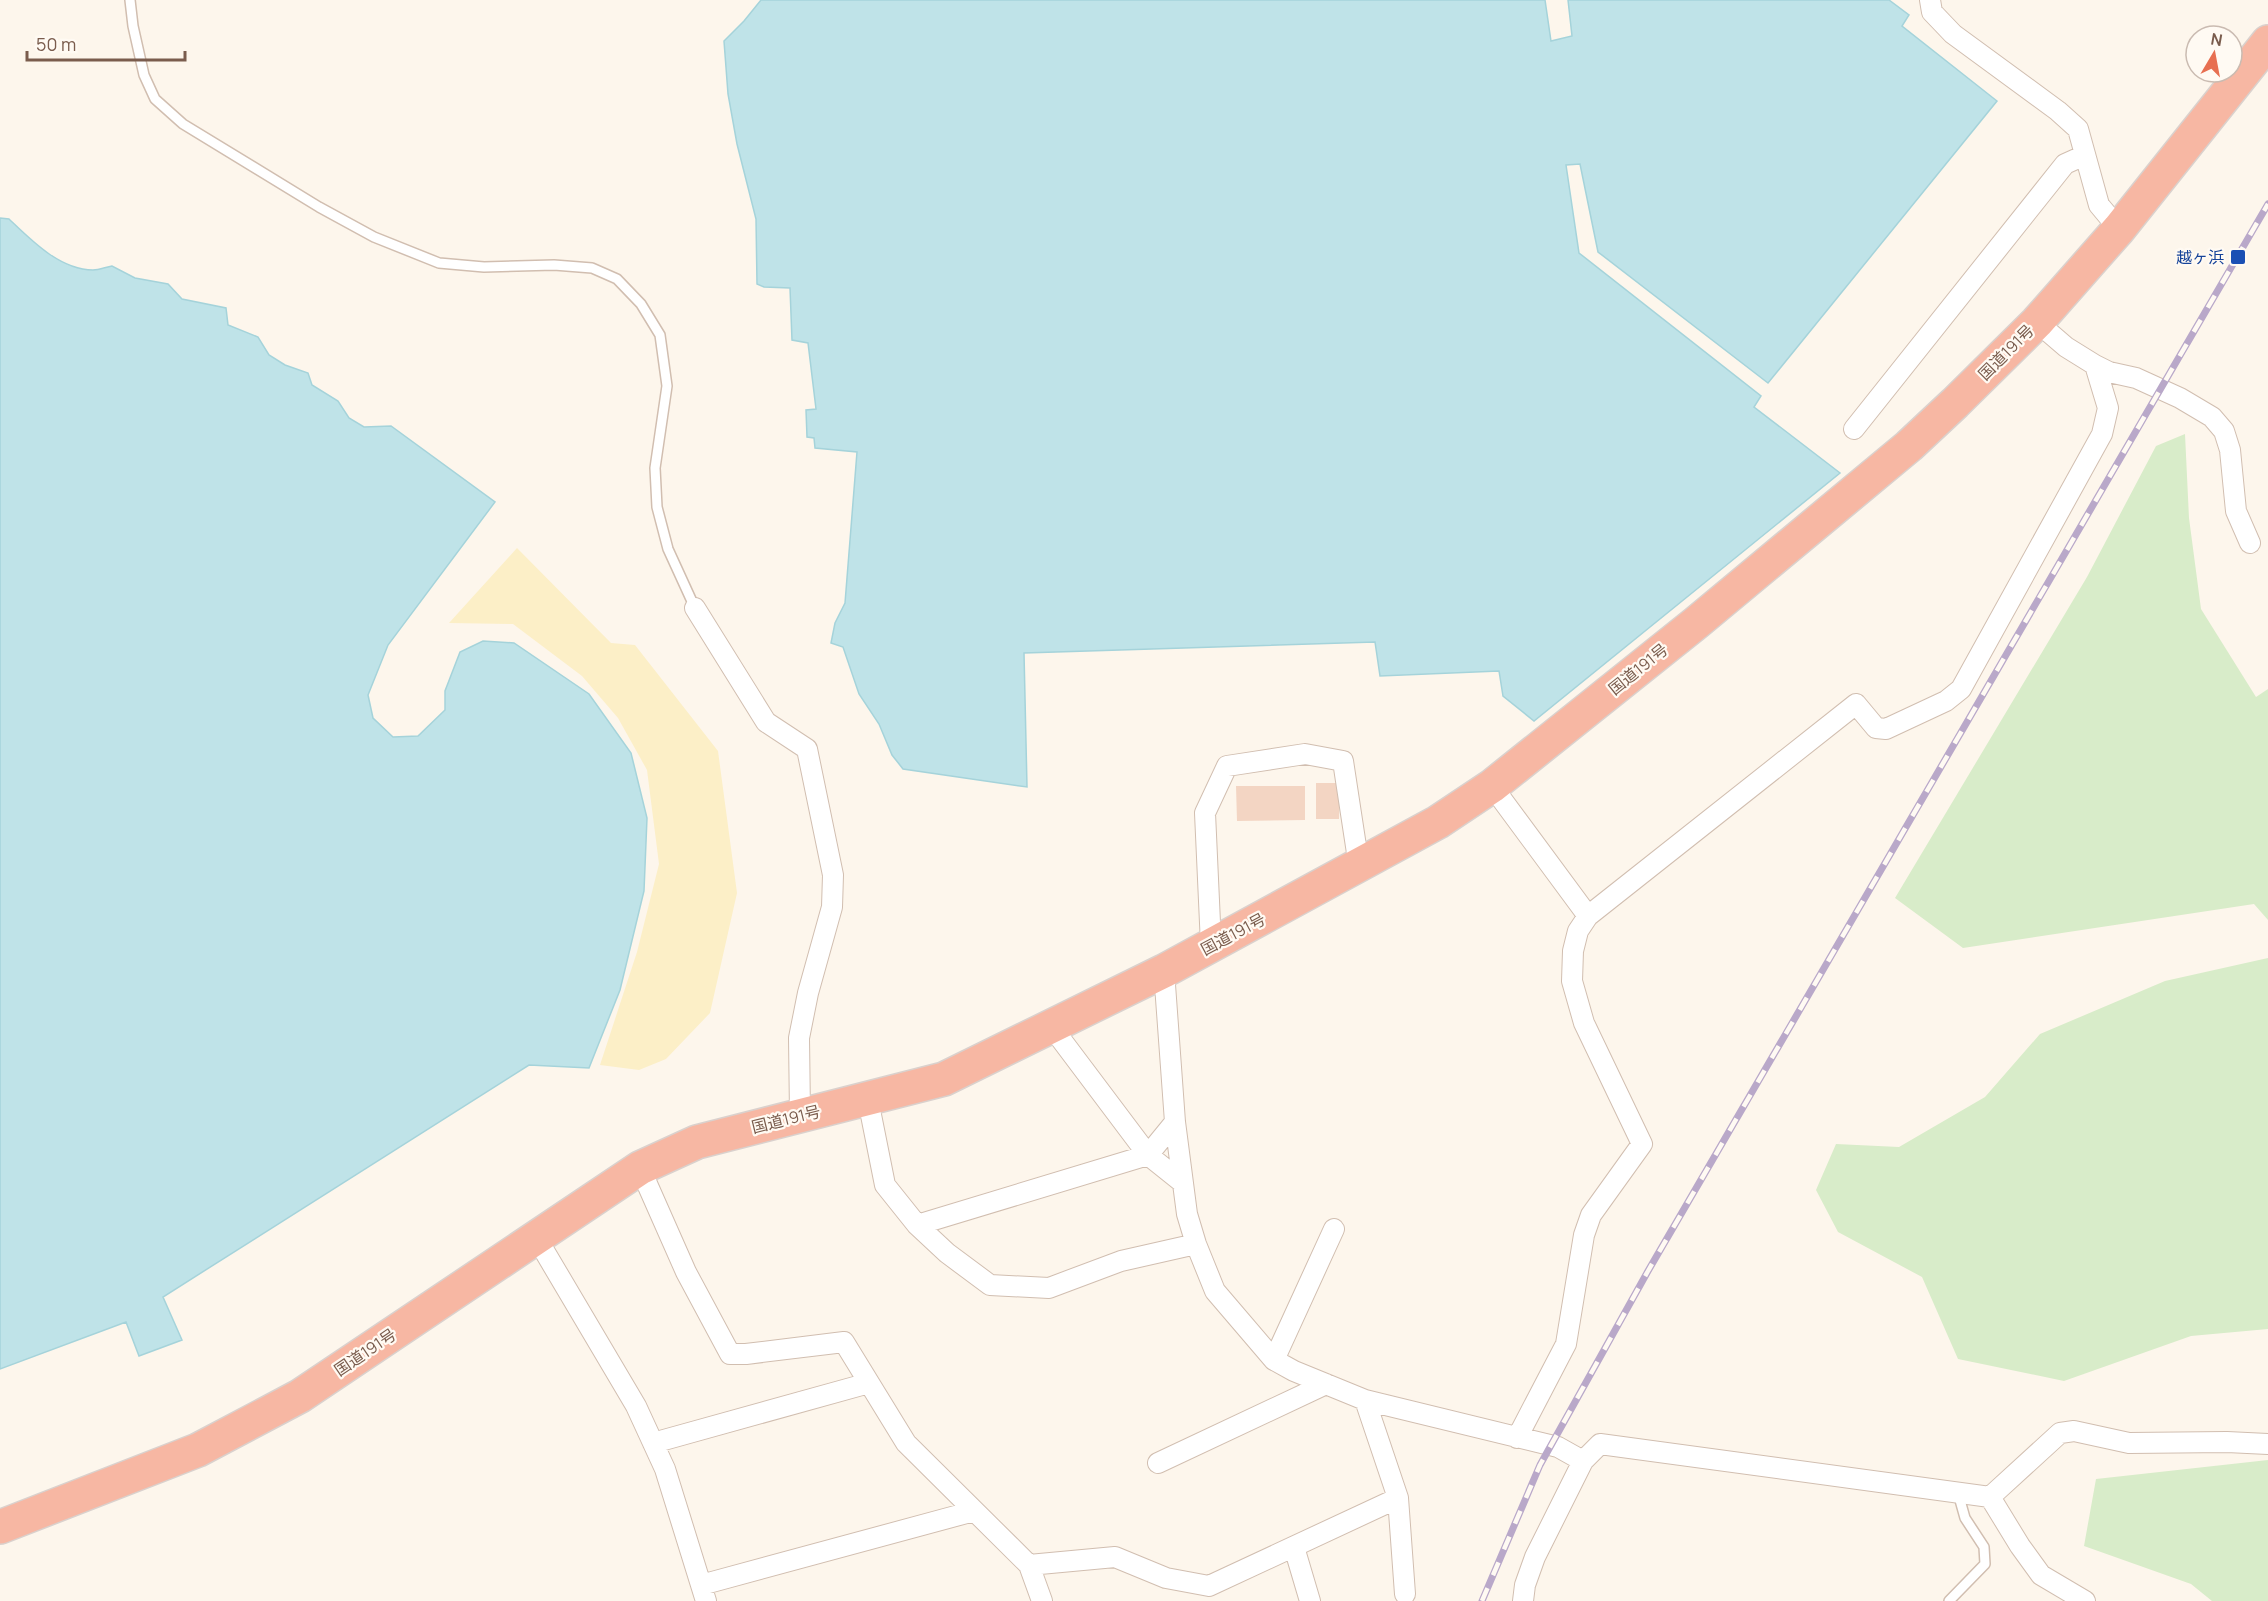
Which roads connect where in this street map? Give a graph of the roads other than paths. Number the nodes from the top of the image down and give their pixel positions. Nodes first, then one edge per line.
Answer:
1 (130, 0) edge
2 (1930, 0) edge
3 (2268, 42) edge
4 (2085, 155) junction
5 (2119, 229) junction
6 (2037, 321) junction
7 (2095, 365) junction
8 (1854, 429) dead end
9 (2250, 543) dead end
10 (695, 608) joint
11 (1492, 786) junction
12 (1359, 866) junction
13 (1588, 916) junction
14 (1211, 945) junction
15 (1164, 971) junction
16 (1051, 1026) junction
17 (868, 1100) junction
18 (800, 1114) junction
19 (1175, 1122) junction
20 (1148, 1155) junction
21 (640, 1168) junction
22 (1183, 1183) junction
23 (917, 1225) junction
24 (1334, 1230) dead end
25 (536, 1237) junction
26 (1196, 1244) junction
27 (1274, 1360) junction
28 (869, 1383) junction
29 (1326, 1384) junction
30 (1365, 1400) junction
31 (1517, 1438) junction
32 (653, 1443) junction
33 (2268, 1444) edge
34 (1583, 1461) junction
35 (1158, 1463) dead end
36 (1958, 1493) junction
37 (1990, 1497) junction
38 (1398, 1498) junction
39 (974, 1511) junction
40 (0, 1527) edge
41 (1294, 1547) junction
42 (1029, 1565) junction
43 (704, 1593) edge
44 (1405, 1594) dead end
45 (1042, 1601) edge
46 (1310, 1601) edge
47 (1523, 1601) edge
48 (1949, 1601) edge
49 (2085, 1601) edge

1 - 10 lane
2 - 4 street
3 - 5 highway, 国道191号
4 - 5 street
4 - 8 street
5 - 6 highway, 国道191号
6 - 7 street
6 - 11 highway, 国道191号
7 - 9 street
7 - 13 street
10 - 18 street
11 - 12 highway, 国道191号
11 - 13 street
12 - 14 highway, 国道191号
12 - 14 street
13 - 31 street
14 - 15 highway, 国道191号
15 - 16 highway, 国道191号
15 - 19 street
16 - 17 highway, 国道191号
16 - 20 street
17 - 18 highway, 国道191号
17 - 23 street
18 - 21 highway, 国道191号
19 - 20 street
19 - 22 street
20 - 22 street
20 - 23 street
21 - 25 highway, 国道191号
21 - 28 street
22 - 26 street
23 - 26 street
24 - 27 street
25 - 32 street
25 - 40 highway, 国道191号
26 - 27 street
27 - 29 street
28 - 32 street
28 - 39 street
29 - 30 street
29 - 35 street
30 - 31 street
30 - 38 street
31 - 34 street
32 - 43 street
33 - 37 street
34 - 36 street
34 - 47 street
36 - 37 street
36 - 48 lane
37 - 49 street
38 - 41 street
38 - 44 street
39 - 42 street
39 - 43 street
41 - 42 street
41 - 46 street
42 - 45 street

